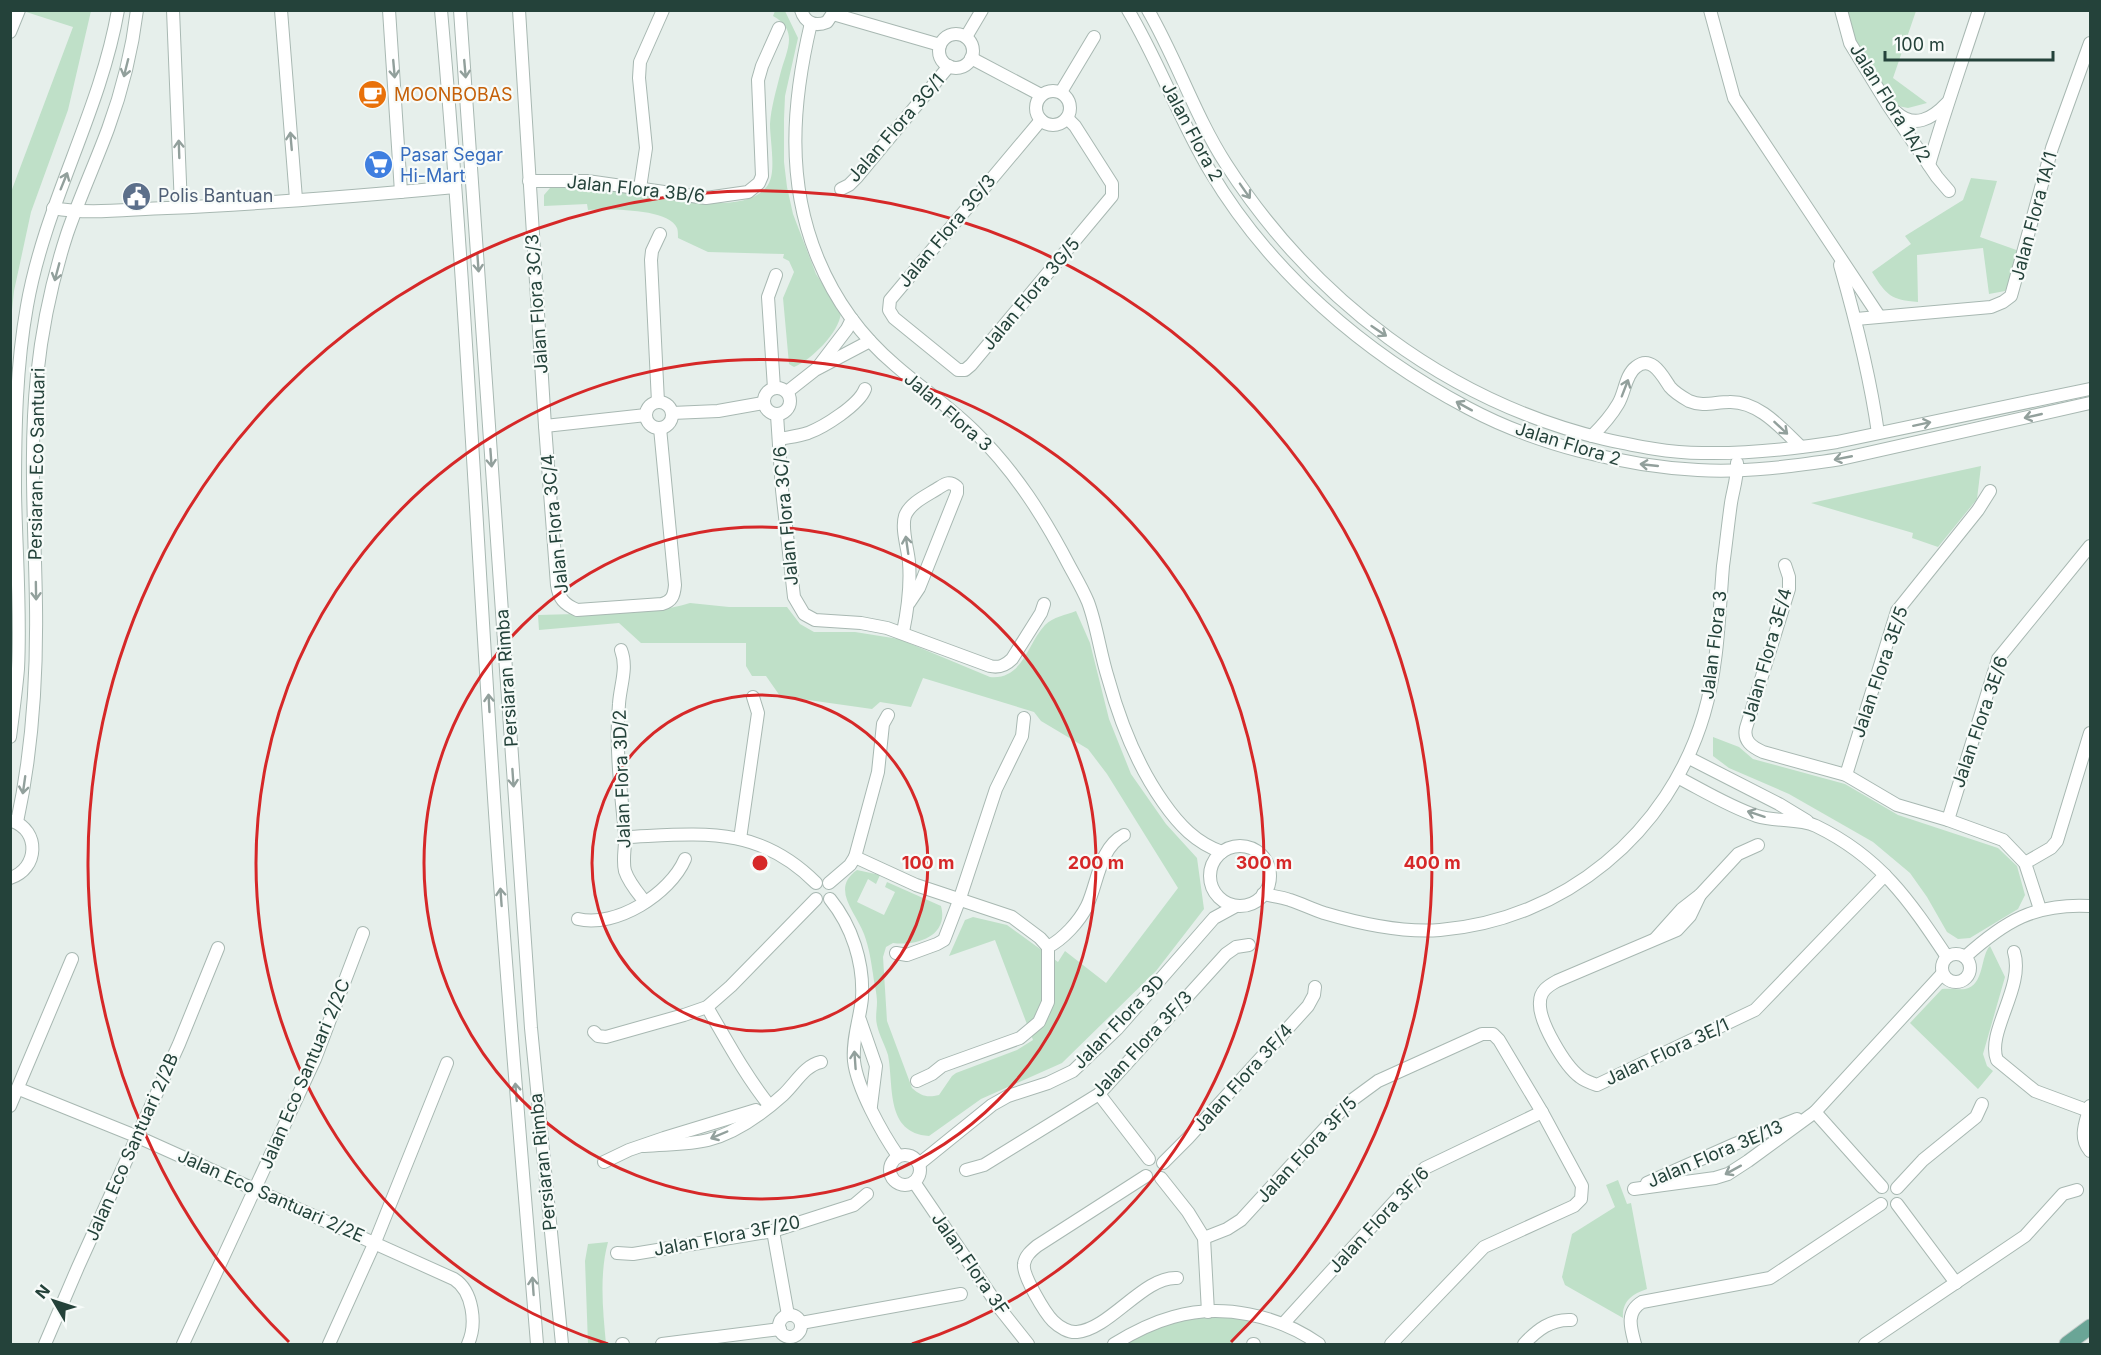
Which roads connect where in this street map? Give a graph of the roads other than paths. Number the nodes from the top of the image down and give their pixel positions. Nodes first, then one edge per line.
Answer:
1 (19, 10) edge
2 (118, 10) edge
3 (173, 10) edge
4 (281, 10) edge
5 (388, 10) edge
6 (441, 10) edge
7 (460, 10) edge
8 (519, 10) edge
9 (663, 10) edge
10 (801, 10) edge
11 (982, 10) edge
12 (1128, 10) edge
13 (1148, 10) edge
14 (1710, 10) edge
15 (1841, 10) edge
16 (1979, 10) edge
17 (834, 12) edge
18 (138, 13) edge
19 (811, 24) junction
20 (779, 28) dead end
21 (10, 32) edge
22 (966, 37) junction
23 (1094, 37) dead end
24 (2091, 43) edge
25 (940, 45) junction
26 (971, 58) junction
27 (949, 66) junction
28 (1061, 92) junction
29 (1041, 95) junction
30 (1947, 103) junction
31 (1888, 105) junction
32 (1067, 118) junction
33 (1041, 120) junction
34 (1929, 165) junction
35 (529, 181) junction
36 (86, 185) junction
37 (455, 187) junction
38 (640, 188) junction
39 (841, 189) dead end
40 (1949, 191) dead end
41 (401, 192) junction
42 (296, 199) junction
43 (181, 207) junction
44 (53, 208) junction
45 (96, 211) junction
46 (75, 212) junction
47 (660, 234) dead end
48 (67, 236) junction
49 (1836, 251) junction
50 (776, 275) dead end
51 (1879, 316) junction
52 (1856, 318) junction
53 (852, 319) junction
54 (870, 342) junction
55 (948, 364) joint
56 (815, 370) junction
57 (774, 388) junction
58 (865, 389) dead end
59 (2091, 389) edge
60 (787, 392) junction
61 (658, 402) junction
62 (763, 403) junction
63 (2091, 403) edge
64 (672, 413) junction
65 (646, 415) junction
66 (777, 415) junction
67 (545, 426) junction
68 (660, 428) junction
69 (1878, 433) junction
70 (1592, 436) junction
71 (779, 439) junction
72 (1801, 447) junction
73 (1737, 453) junction
74 (1737, 470) junction
75 (1990, 490) dead end
76 (2091, 546) edge
77 (1785, 565) dead end
78 (909, 603) junction
79 (1044, 604) dead end
80 (903, 632) junction
81 (621, 650) dead end
82 (753, 697) dead end
83 (888, 715) dead end
84 (1024, 718) dead end
85 (2091, 733) edge
86 (10, 737) edge
87 (1689, 758) junction
88 (1846, 775) junction
89 (1679, 778) junction
90 (1948, 820) junction
91 (14, 821) edge
92 (1814, 825) junction
93 (1124, 835) dead end
94 (625, 837) junction
95 (740, 838) junction
96 (1758, 845) dead end
97 (1206, 846) junction
98 (1222, 852) junction
99 (855, 857) junction
100 (685, 859) dead end
101 (2025, 863) junction
102 (1211, 867) junction
103 (1886, 875) junction
104 (1270, 876) junction
105 (10, 878) edge
106 (816, 883) junction
107 (829, 883) junction
108 (1263, 894) junction
109 (1218, 896) junction
110 (816, 899) junction
111 (830, 899) junction
112 (1288, 899) junction
113 (959, 901) junction
114 (645, 902) junction
115 (1236, 906) junction
116 (2091, 906) edge
117 (2040, 909) junction
118 (1214, 918) junction
119 (578, 919) dead end
120 (363, 933) dead end
121 (1248, 945) dead end
122 (1048, 947) junction
123 (218, 948) dead end
124 (2014, 952) dead end
125 (896, 953) dead end
126 (1947, 957) junction
127 (1965, 957) junction
128 (72, 959) dead end
129 (1942, 974) junction
130 (1315, 987) dead end
131 (708, 1007) junction
132 (860, 1012) junction
133 (594, 1032) dead end
134 (821, 1062) dead end
135 (447, 1063) dead end
136 (917, 1081) dead end
137 (19, 1089) junction
138 (1099, 1094) junction
139 (1982, 1104) dead end
140 (769, 1105) junction
141 (10, 1106) edge
142 (871, 1106) junction
143 (2090, 1108) edge
144 (1542, 1112) junction
145 (1815, 1112) junction
146 (138, 1137) junction
147 (2091, 1151) edge
148 (898, 1156) junction
149 (1149, 1160) junction
150 (604, 1162) dead end
151 (1163, 1163) junction
152 (919, 1164) junction
153 (966, 1170) dead end
154 (1146, 1176) junction
155 (1161, 1178) junction
156 (914, 1182) junction
157 (1882, 1187) junction
158 (1898, 1188) junction
159 (255, 1190) junction
160 (2077, 1190) dead end
161 (867, 1194) dead end
162 (1881, 1204) junction
163 (1897, 1204) junction
164 (773, 1231) junction
165 (1204, 1238) junction
166 (375, 1242) junction
167 (617, 1253) dead end
168 (1177, 1278) dead end
169 (1956, 1283) junction
170 (961, 1294) dead end
171 (1208, 1312) junction
172 (788, 1315) junction
173 (1571, 1320) dead end
174 (801, 1323) junction
175 (1283, 1324) junction
176 (2091, 1327) edge
177 (780, 1329) junction
178 (794, 1341) edge
179 (45, 1344) edge
180 (183, 1344) edge
181 (329, 1344) edge
182 (468, 1344) edge
183 (537, 1344) edge
184 (562, 1344) edge
185 (662, 1344) edge
186 (1028, 1344) edge
187 (1114, 1344) edge
188 (1319, 1344) edge
189 (1391, 1344) edge
190 (1524, 1344) edge
191 (1635, 1344) edge
192 (1865, 1344) edge
193 (2067, 1344) edge

1 - 21 street
44 -> 2 street, Persiaran Eco Santuari
43 -> 3 street
42 -> 4 street
5 -> 41 street
6 - 37 street, Persiaran Rimba
7 -> 184 street, Persiaran Rimba
8 - 35 street, Jalan Flora 3C/3
9 - 38 street
10 - 19 street
11 - 22 street
74 -> 12 street, Jalan Flora 2
13 -> 70 street, Jalan Flora 2
14 - 49 street
15 - 31 street, Jalan Flora 1A/2
16 - 30 street
17 - 19 street
17 - 25 street
18 -> 36 street, Persiaran Eco Santuari
19 - 53 street, Jalan Flora 3
20 - 38 street, Jalan Flora 3B/6
22 - 25 street
22 - 26 street
23 - 28 street
24 - 51 street, Jalan Flora 1A/1
25 - 27 street
26 - 27 street
26 - 29 street
27 - 39 street, Jalan Flora 3G/1
28 - 29 street
28 - 32 street
29 - 33 street
30 - 31 street
30 - 34 street
31 - 34 street, Jalan Flora 1A/2
32 - 33 street
32 - 55 street, Jalan Flora 3G/5
33 - 55 street, Jalan Flora 3G/3
34 - 40 street, Jalan Flora 1A/2
35 - 38 street, Jalan Flora 3B/6
35 - 67 street, Jalan Flora 3C/3
36 - 45 street
36 - 46 street, Persiaran Eco Santuari
37 - 41 street
183 -> 37 street, Persiaran Rimba
41 - 42 street
42 - 43 street
43 - 45 street
44 - 46 street
44 - 86 street, Persiaran Eco Santuari
45 - 46 street
45 - 48 street
46 - 48 street, Persiaran Eco Santuari
47 - 61 street
48 -> 91 street, Persiaran Eco Santuari
49 - 51 street
49 - 52 street
50 - 57 street
51 - 52 street, Jalan Flora 1A/1
52 - 69 street
53 - 54 street, Jalan Flora 3
53 - 56 street
54 - 56 street
54 - 97 street, Jalan Flora 3
56 - 60 street
57 - 60 street
57 - 62 street
58 - 71 street
69 -> 59 street, Jalan Flora 2
60 - 66 street
61 - 64 street
61 - 65 street
62 - 64 street
62 - 66 street
63 -> 74 street, Jalan Flora 2
64 - 68 street
65 - 67 street
65 - 68 street
66 - 71 street, Jalan Flora 3C/6
67 - 68 street, Jalan Flora 3C/4
69 - 72 street, Jalan Flora 2
70 -> 72 street
70 - 73 street, Jalan Flora 2
71 - 80 street, Jalan Flora 3C/6
72 - 73 street, Jalan Flora 2
73 - 74 street, Jalan Flora 3
74 - 87 street, Jalan Flora 3
75 - 88 street, Jalan Flora 3E/5
76 - 90 street, Jalan Flora 3E/6
77 - 88 street, Jalan Flora 3E/4
78 -> 78 street
78 - 80 street
79 - 80 street
81 - 94 street, Jalan Flora 3D/2
82 - 95 street
83 - 99 street
84 - 113 street
85 - 101 street
87 - 89 street, Jalan Flora 3
87 - 92 street
88 - 90 street
92 -> 89 street
89 - 112 street, Jalan Flora 3
90 - 101 street
91 - 105 street, Persiaran Eco Santuari
92 - 103 street
93 - 122 street
94 - 95 street
94 - 114 street, Jalan Flora 3D/2
95 - 106 street
96 - 103 street, Jalan Flora 3E/1
97 - 98 street, Jalan Flora 3
97 - 102 street
98 - 102 street
98 - 104 street, Jalan Flora 3
99 - 107 street
99 - 113 street
100 - 114 street
101 - 117 street
102 - 109 street
103 - 126 street
104 - 108 street
104 - 112 street, Jalan Flora 3
106 - 107 street
106 - 110 street
107 - 111 street
108 - 112 street, Jalan Flora 3
108 - 115 street
109 - 115 street
109 - 118 street, Jalan Flora 3D
110 - 111 street
110 - 131 street
111 - 132 street
113 - 122 street
113 - 125 street
114 - 119 street
115 - 118 street, Jalan Flora 3D
116 - 117 street
117 - 127 street
118 - 152 street, Jalan Flora 3D
120 - 159 street, Jalan Eco Santuari 2/2C
121 - 138 street, Jalan Flora 3F/3
122 - 136 street
123 - 146 street, Jalan Eco Santuari 2/2B
124 - 143 street
126 - 127 street
126 - 129 street
127 - 129 street
128 - 137 street
129 - 145 street, Jalan Flora 3E/13
130 - 151 street, Jalan Flora 3F/4
131 - 133 street
131 - 140 street
132 - 142 street
142 -> 132 street
134 - 140 street
135 - 166 street
137 - 141 street
137 - 146 street, Jalan Eco Santuari 2/2E
138 - 149 street
138 - 153 street, Jalan Flora 3F/3
139 - 158 street
140 - 150 street
142 - 148 street
143 - 147 street
144 - 165 street, Jalan Flora 3F/5
144 - 175 street, Jalan Flora 3F/6
144 - 189 street
145 -> 145 street, Jalan Flora 3E/13
145 - 157 street
146 - 159 street, Jalan Eco Santuari 2/2E
146 - 179 street, Jalan Eco Santuari 2/2B
148 - 152 street
148 - 156 street
149 - 151 street
149 - 154 street
151 - 155 street
152 - 156 street
154 - 155 street
154 - 168 street
155 - 165 street
156 - 186 street, Jalan Flora 3F
157 - 158 street
157 - 162 street
158 - 163 street
159 - 166 street, Jalan Eco Santuari 2/2E
159 - 180 street, Jalan Eco Santuari 2/2C
160 - 169 street
161 - 164 street, Jalan Flora 3F/20
162 - 163 street
162 - 191 street
163 - 169 street
164 - 167 street, Jalan Flora 3F/20
164 - 172 street
165 - 171 street
166 - 181 street
166 - 182 street, Jalan Eco Santuari 2/2E
169 - 192 street
170 - 174 street
171 - 175 street
171 - 187 street
172 - 174 street
172 - 177 street
173 - 190 street
174 - 178 street
175 - 188 street
176 - 193 main road
177 - 178 street
177 - 185 street

